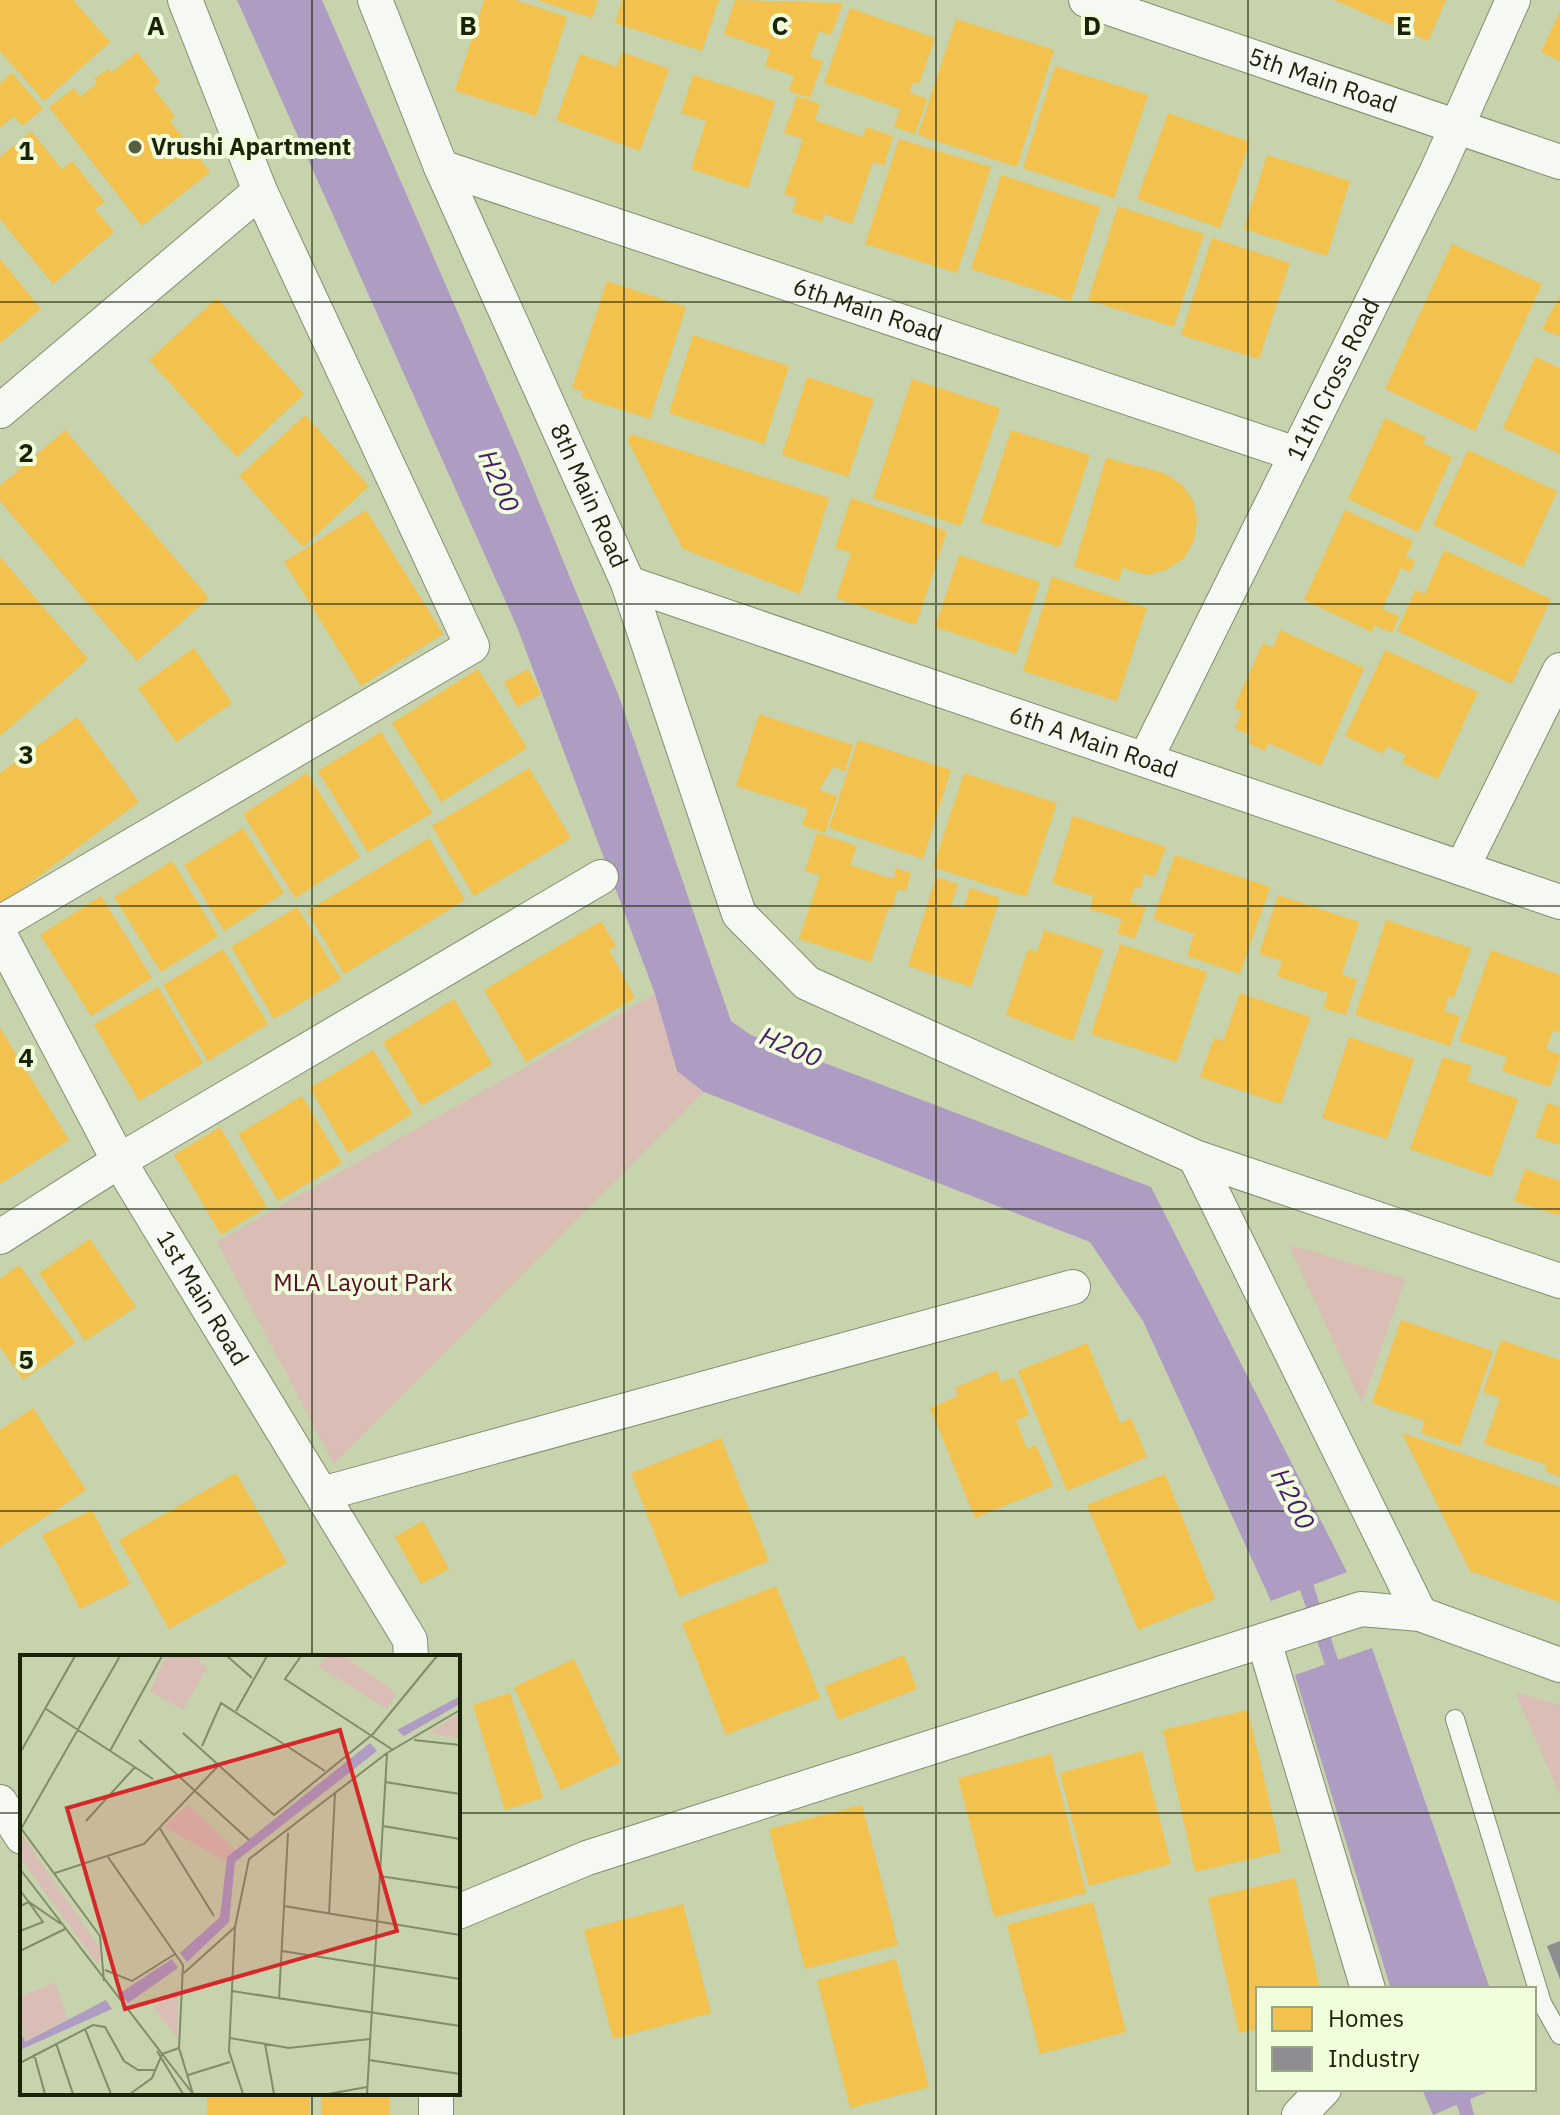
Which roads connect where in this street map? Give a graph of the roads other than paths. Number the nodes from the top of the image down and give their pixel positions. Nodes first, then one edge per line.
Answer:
1 (185, 0) edge
2 (375, 0) edge
3 (1086, 0) edge
4 (1513, 0) edge
5 (1126, 7) edge
6 (1459, 126) junction
7 (1560, 162) edge
8 (441, 167) junction
9 (260, 191) junction
10 (0, 411) edge
11 (1296, 454) junction
12 (628, 583) junction
13 (1560, 670) edge
14 (1146, 758) junction
15 (1462, 868) junction
16 (601, 877) dead end
17 (1560, 902) edge
18 (0, 923) edge
19 (0, 935) edge
20 (1195, 1157) junction
21 (119, 1161) junction
22 (0, 1237) edge
23 (1560, 1281) edge
24 (1073, 1287) dead end
25 (322, 1494) junction
26 (1420, 1614) junction
27 (1274, 1638) junction
28 (411, 1655) edge
29 (1560, 1665) edge
30 (1455, 1719) dead end
31 (0, 1802) edge
32 (20, 1834) edge
33 (460, 1911) edge
34 (1367, 1987) edge
35 (1560, 2035) edge
36 (1322, 2091) edge
37 (1299, 2115) edge

1 - 9 street
2 - 8 street, 8th Main Road
3 - 5 street, 5th Main Road
4 - 6 street, 11th Cross Road
5 - 6 street, 5th Main Road
6 - 7 street, 5th Main Road
6 - 11 street, 11th Cross Road
8 - 11 street, 6th Main Road
8 - 12 street, 8th Main Road
9 - 10 street
9 - 18 street
11 - 14 street, 11th Cross Road
12 - 14 street, 6th A Main Road
12 - 20 street, 8th Main Road
13 - 15 street
14 - 15 street, 6th A Main Road
15 - 17 street, 6th A Main Road
16 - 21 street
19 - 21 street, 1st Main Road
20 - 23 street
20 - 26 street
21 - 22 street
21 - 25 street, 1st Main Road
24 - 25 street
25 - 28 street, 1st Main Road
26 - 27 street
26 - 29 street
27 - 33 street
27 - 34 street
30 - 35 lane
31 - 32 street
36 - 37 street

